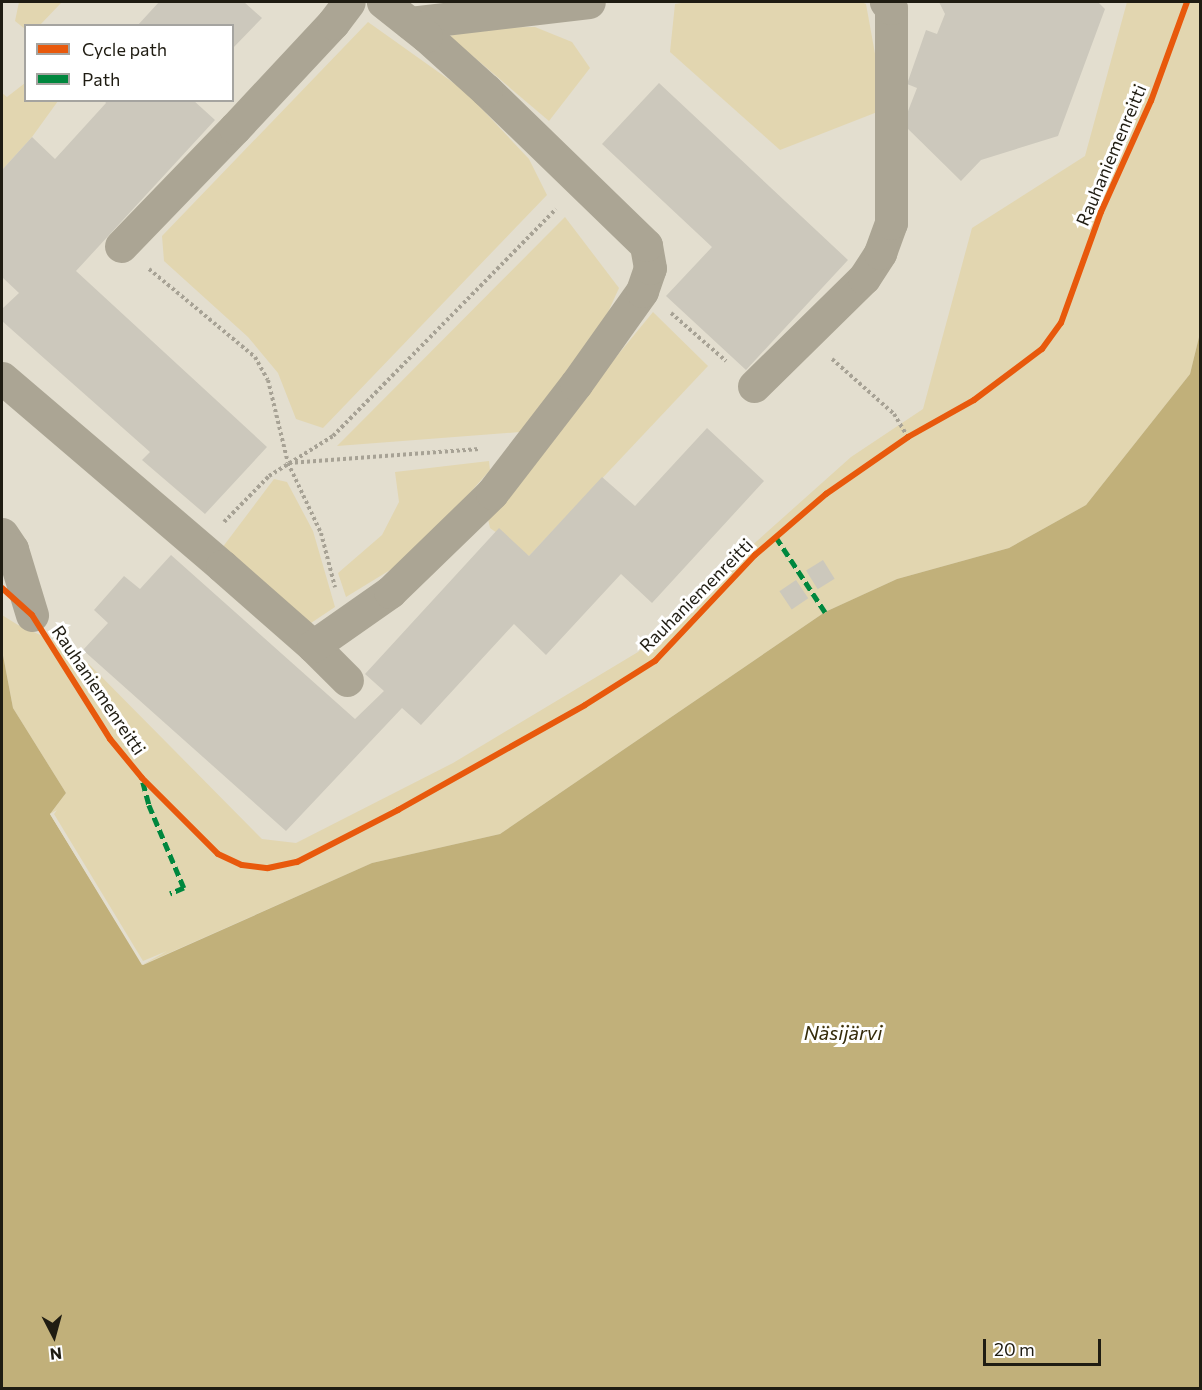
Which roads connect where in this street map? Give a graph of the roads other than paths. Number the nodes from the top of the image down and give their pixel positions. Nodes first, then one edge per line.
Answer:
1 (349, 2) edge
2 (383, 2) edge
3 (589, 2) edge
4 (886, 2) edge
5 (410, 23) junction
6 (121, 246) road end
7 (2, 378) edge
8 (754, 386) road end
9 (2, 534) edge
10 (32, 615) dead end
11 (313, 646) junction
12 (347, 680) dead end

1 - 6 lane
2 - 5 lane
3 - 5 lane
4 - 8 lane
5 - 11 lane
7 - 11 lane
9 - 10 lane, Rauhaniemenreitti
11 - 12 lane

